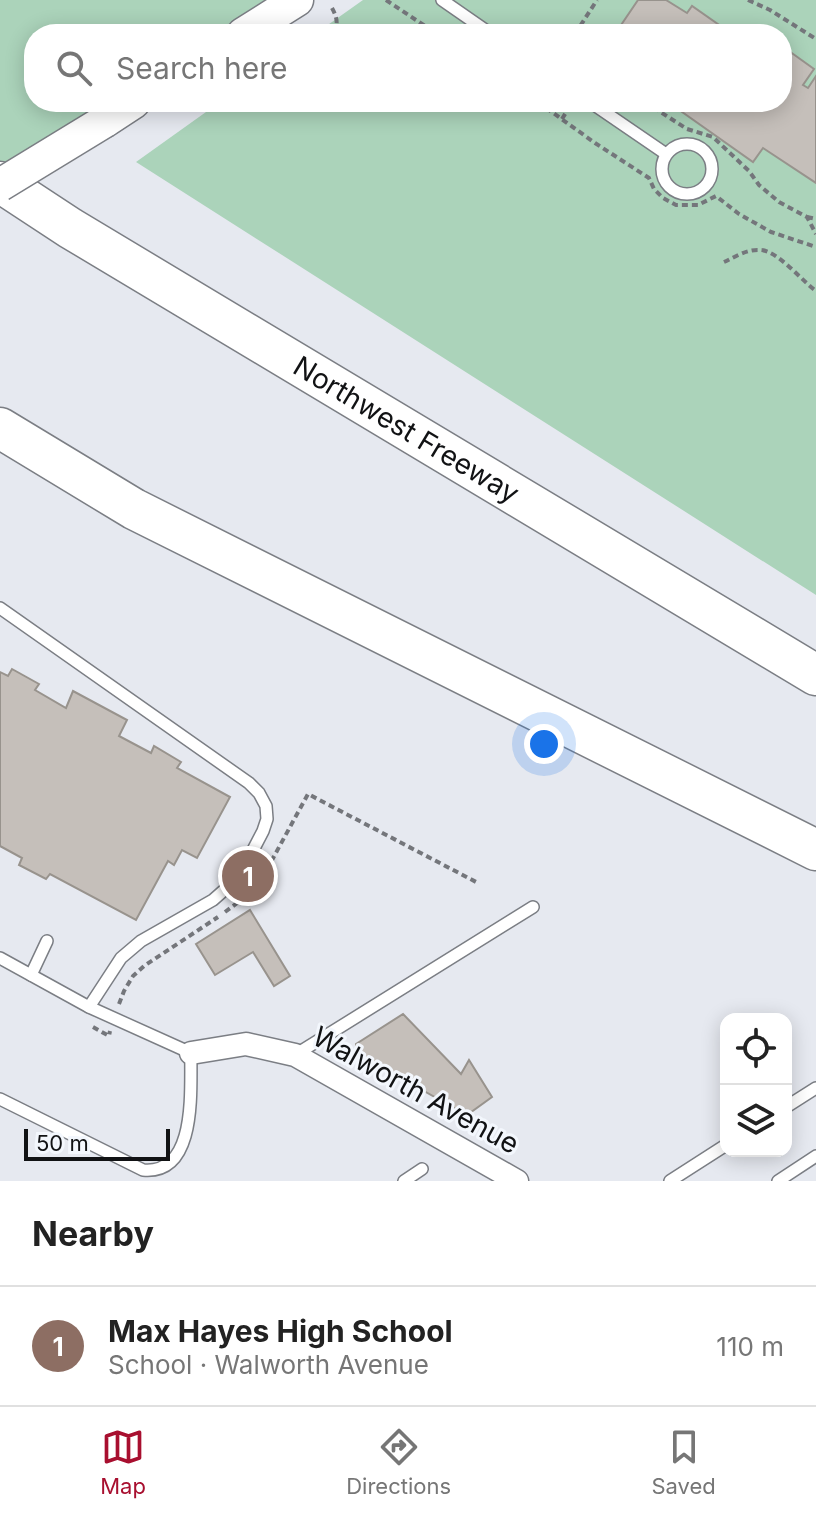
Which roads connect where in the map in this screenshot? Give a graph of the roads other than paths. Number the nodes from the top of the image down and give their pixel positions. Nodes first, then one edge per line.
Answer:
1 (297, 0) edge
2 (442, 0) edge
3 (259, 24) edge
4 (477, 24) edge
5 (119, 112) edge
6 (605, 112) edge
7 (666, 154) junction
8 (0, 184) edge
9 (0, 428) edge
10 (0, 608) edge
11 (816, 675) edge
12 (816, 850) edge
13 (533, 907) dead end
14 (47, 941) dead end
15 (0, 958) edge
16 (31, 975) junction
17 (89, 1007) junction
18 (191, 1053) junction
19 (295, 1055) junction
20 (816, 1088) edge
21 (0, 1099) edge
22 (792, 1103) edge
23 (720, 1149) edge
24 (816, 1156) edge
25 (422, 1169) dead end
26 (404, 1181) edge
27 (517, 1181) edge
28 (670, 1181) edge
29 (778, 1181) edge

1 - 3 street
2 - 4 lane
5 - 8 street, bridge
6 - 7 lane
7 - 7 lane
8 - 11 highway, Northwest Freeway
9 - 12 highway
10 - 17 lane
13 - 19 lane
14 - 16 lane
15 - 16 lane
16 - 17 lane
17 - 18 lane
18 - 19 street, Walworth Avenue
18 - 21 lane
19 - 27 street, Walworth Avenue
20 - 22 lane
23 - 28 lane
24 - 29 lane
25 - 26 lane

